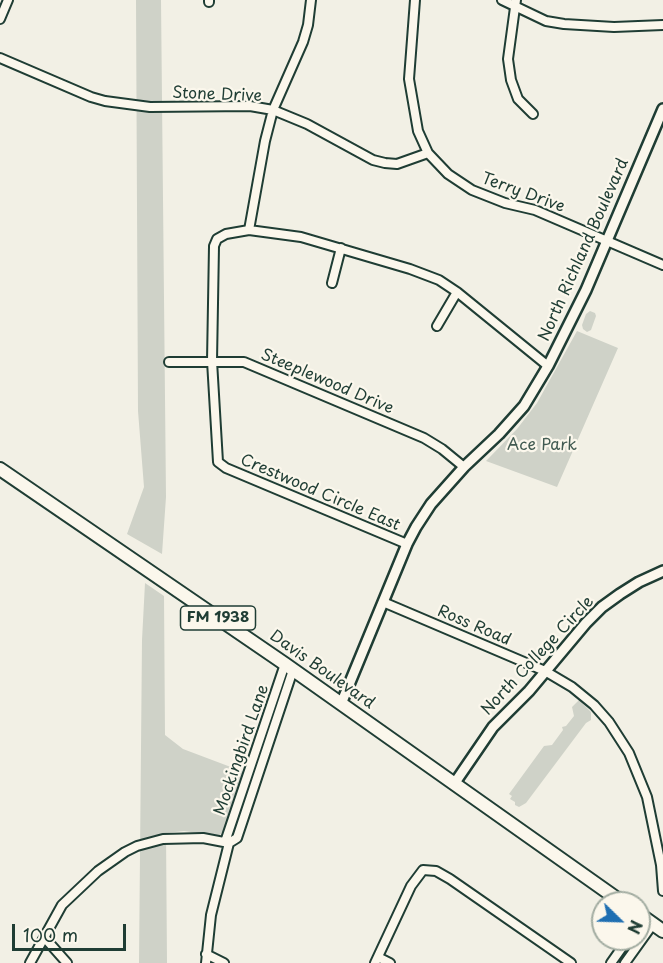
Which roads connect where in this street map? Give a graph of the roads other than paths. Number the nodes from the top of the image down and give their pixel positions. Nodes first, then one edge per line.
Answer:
1 (8, 0) edge
2 (311, 0) edge
3 (415, 0) edge
4 (502, 0) edge
5 (516, 4) edge
6 (0, 19) edge
7 (663, 25) edge
8 (0, 58) edge
9 (663, 109) edge
10 (273, 110) junction
11 (533, 114) dead end
12 (428, 153) junction
13 (249, 230) junction
14 (606, 240) junction
15 (341, 248) junction
16 (663, 265) edge
17 (332, 283) dead end
18 (457, 292) junction
19 (437, 326) dead end
20 (212, 361) junction
21 (169, 362) dead end
22 (548, 366) junction
23 (464, 467) junction
24 (0, 469) edge
25 (407, 544) junction
26 (663, 571) edge
27 (384, 602) junction
28 (289, 667) junction
29 (545, 671) junction
30 (341, 704) junction
31 (454, 783) junction
32 (230, 843) junction
33 (606, 891) edge
34 (663, 891) edge
35 (44, 937) junction
36 (206, 959) edge
37 (376, 960) edge
38 (30, 963) edge
39 (67, 963) edge
40 (224, 963) edge
41 (390, 963) edge
42 (572, 963) edge

1 - 6 street
2 - 10 street
3 - 12 street, Terry Drive
4 - 5 street
5 - 7 street
5 - 11 street
8 - 10 street, Stone Drive
9 - 14 street, North Richland Boulevard
10 - 12 street, Stone Drive
10 - 13 street
12 - 14 street, Terry Drive
13 - 15 street
13 - 20 street
14 - 16 street, Terry Drive
14 - 22 street, North Richland Boulevard
15 - 17 street
15 - 18 street
18 - 19 street
18 - 22 street
20 - 21 street, Steeplewood Drive
20 - 23 street, Steeplewood Drive
20 - 25 street, Crestwood Circle East
22 - 23 street, North Richland Boulevard
23 - 25 street, North Richland Boulevard
24 - 28 main road, Davis Boulevard / FM 1938
25 - 27 street, North Richland Boulevard
26 - 29 street, North College Circle
27 - 29 street, Ross Road
27 - 30 street, North Richland Boulevard
28 - 30 main road, Davis Boulevard / FM 1938
28 - 32 street, Mockingbird Lane
29 - 31 street, North College Circle
29 - 34 street, Ross Road
30 - 31 main road, Davis Boulevard / FM 1938
31 - 33 main road, Davis Boulevard / FM 1938
32 - 35 street
32 - 36 street, Mockingbird Lane
35 - 38 street
35 - 39 street
36 - 40 street, Mockingbird Lane
37 - 41 street
37 - 42 street

